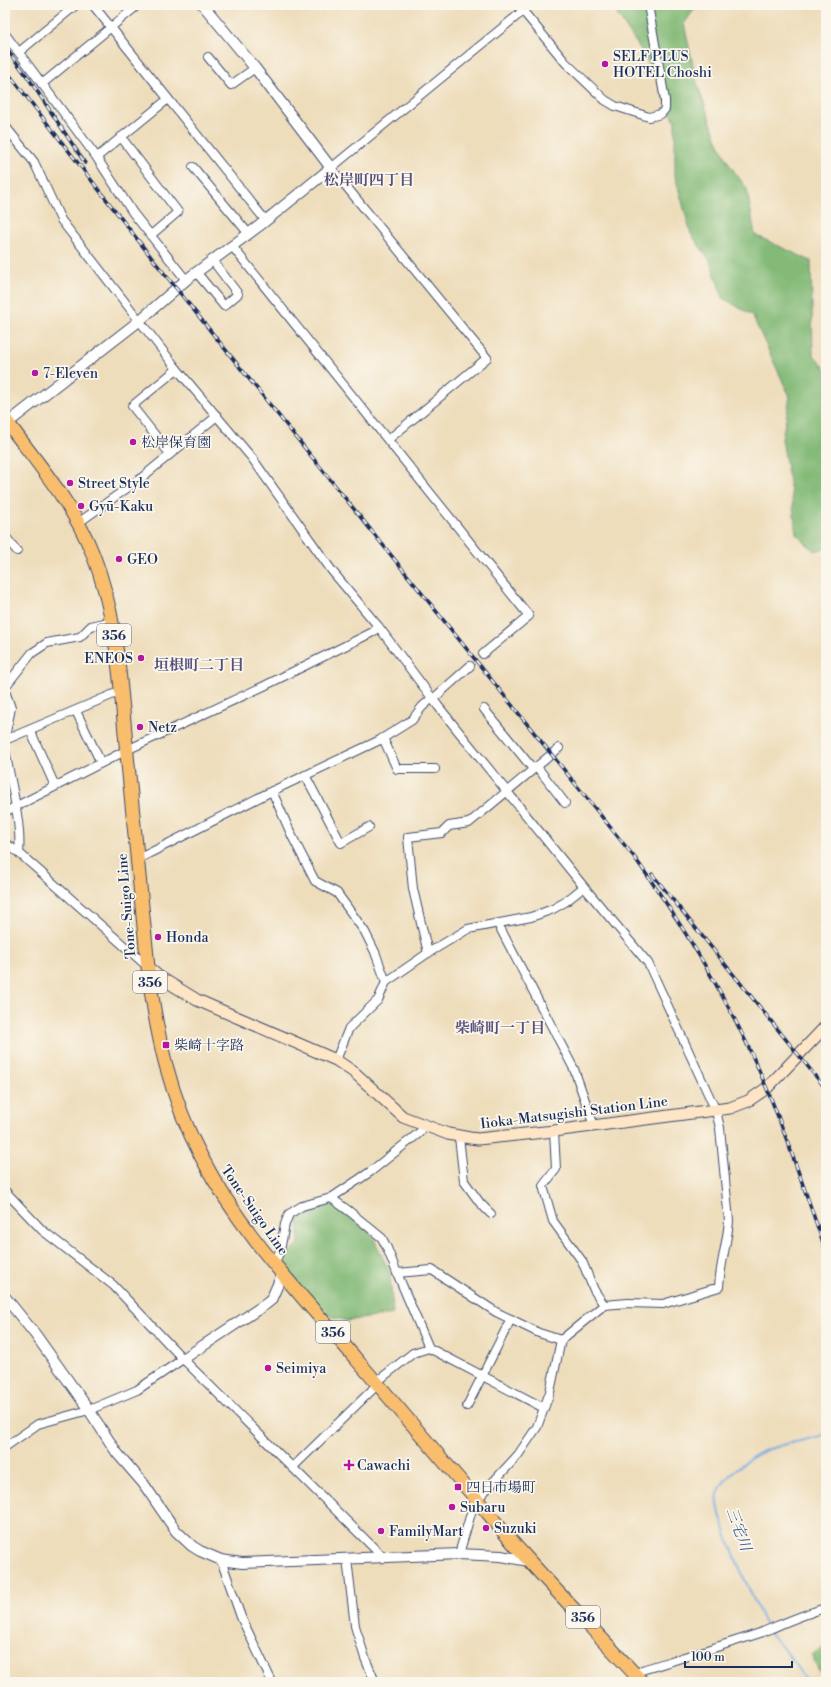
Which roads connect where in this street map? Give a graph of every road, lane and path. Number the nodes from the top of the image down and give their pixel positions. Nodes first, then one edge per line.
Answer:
1 (76, 5) edge
2 (92, 5) edge
3 (138, 5) edge
4 (203, 5) edge
5 (648, 5) edge
6 (521, 8) edge
7 (111, 28) junction
8 (5, 34) edge
9 (19, 52) junction
10 (208, 57) dead end
11 (255, 68) junction
12 (42, 84) junction
13 (168, 99) junction
14 (5, 126) edge
15 (121, 137) junction
16 (97, 157) junction
17 (193, 167) dead end
18 (331, 168) junction
19 (266, 221) junction
20 (249, 234) junction
21 (151, 235) junction
22 (232, 246) junction
23 (213, 261) junction
24 (197, 273) junction
25 (186, 280) junction
26 (139, 320) junction
27 (177, 369) junction
28 (217, 416) junction
29 (6, 422) edge
30 (389, 439) junction
31 (170, 454) junction
32 (78, 523) junction
33 (5, 536) edge
34 (17, 551) dead end
35 (113, 621) junction
36 (378, 626) junction
37 (483, 654) dead end
38 (470, 666) dead end
39 (5, 687) edge
40 (5, 691) edge
41 (121, 691) junction
42 (433, 698) junction
43 (484, 709) dead end
44 (76, 711) junction
45 (30, 730) junction
46 (5, 737) edge
47 (383, 738) junction
48 (5, 740) edge
49 (559, 748) dead end
50 (5, 750) edge
51 (127, 750) junction
52 (101, 763) junction
53 (535, 768) junction
54 (435, 769) dead end
55 (305, 775) junction
56 (55, 786) junction
57 (272, 791) junction
58 (506, 792) junction
59 (565, 803) dead end
60 (15, 807) junction
61 (5, 812) edge
62 (369, 827) dead end
63 (6, 846) edge
64 (19, 852) junction
65 (138, 859) junction
66 (584, 887) junction
67 (498, 924) junction
68 (428, 953) junction
69 (148, 967) junction
70 (386, 982) junction
71 (826, 1026) edge
72 (336, 1060) junction
73 (716, 1111) junction
74 (425, 1126) junction
75 (594, 1126) junction
76 (554, 1131) junction
77 (460, 1137) junction
78 (5, 1191) edge
79 (331, 1198) junction
80 (491, 1214) dead end
81 (278, 1270) junction
82 (397, 1273) junction
83 (5, 1297) edge
84 (604, 1305) junction
85 (511, 1319) junction
86 (561, 1340) junction
87 (429, 1348) junction
88 (183, 1359) junction
89 (482, 1375) junction
90 (377, 1383) junction
91 (467, 1406) dead end
92 (544, 1408) junction
93 (89, 1410) junction
94 (5, 1447) edge
95 (293, 1467) junction
96 (476, 1499) junction
97 (459, 1554) junction
98 (382, 1557) junction
99 (347, 1559) junction
100 (222, 1560) junction
101 (529, 1561) junction
102 (826, 1608) edge
103 (639, 1678) edge
104 (272, 1682) edge
105 (375, 1682) edge

1 - 9 street
2 - 7 street
3 - 7 street
4 - 11 street
5 - 6 street
6 - 18 street
7 - 12 street
7 - 13 street
8 - 9 street
9 - 12 street
10 - 11 street
11 - 18 street
12 - 16 street
13 - 15 street
13 - 19 street
14 - 26 street
15 - 16 street
15 - 21 street
16 - 21 street
17 - 20 street
18 - 19 street
18 - 30 street
19 - 20 street
20 - 22 street
21 - 25 street
22 - 23 street
22 - 30 street
23 - 24 street
23 - 24 street
24 - 25 street
25 - 26 street
26 - 27 street
26 - 29 street
27 - 28 street
27 - 31 street
28 - 31 street
28 - 36 street
29 - 32 highway, Tone-Suigo Line / 356
30 - 37 street
31 - 32 street
32 - 35 highway, Tone-Suigo Line / 356
33 - 34 street
35 - 39 street
35 - 41 highway, Tone-Suigo Line / 356
36 - 42 street
36 - 51 street
38 - 42 street
40 - 46 street
41 - 44 street
41 - 51 highway, Tone-Suigo Line / 356
42 - 47 street
42 - 58 street
43 - 53 street
44 - 45 street
44 - 52 street
45 - 48 street
45 - 56 street
47 - 54 street
47 - 55 street
49 - 53 street
50 - 60 street
51 - 52 street
51 - 65 highway, Tone-Suigo Line / 356
52 - 56 street
53 - 58 street
53 - 59 street
55 - 57 street
55 - 62 street
56 - 60 street
57 - 65 street
57 - 70 street
58 - 66 street
58 - 68 street
60 - 61 street
60 - 64 street
63 - 64 street
64 - 69 street
65 - 69 highway, Tone-Suigo Line / 356
66 - 67 street
66 - 73 street
67 - 68 street
67 - 75 street
68 - 70 street
69 - 72 main road, Iioka-Matsugishi Station Line
69 - 81 highway, Tone-Suigo Line / 356
70 - 72 street
71 - 73 main road, Iioka-Matsugishi Station Line
72 - 74 main road, Iioka-Matsugishi Station Line
73 - 75 main road, Iioka-Matsugishi Station Line
73 - 84 street
74 - 77 main road, Iioka-Matsugishi Station Line
74 - 79 street
75 - 76 main road, Iioka-Matsugishi Station Line
76 - 77 main road, Iioka-Matsugishi Station Line
76 - 84 street
77 - 80 street
78 - 88 street
79 - 81 street
79 - 82 street
81 - 88 street
81 - 90 highway, Tone-Suigo Line / 356
82 - 85 street
82 - 87 street
83 - 93 street
84 - 86 street
85 - 86 street
85 - 89 street
86 - 92 street
87 - 89 street
87 - 90 street
88 - 93 street
88 - 95 street
89 - 91 street
89 - 92 street
90 - 95 street
90 - 96 highway, Tone-Suigo Line / 356
92 - 96 street
93 - 94 street
93 - 100 street
95 - 98 street
96 - 97 street
96 - 101 highway, Tone-Suigo Line / 356
97 - 98 street
97 - 101 street
98 - 99 street
99 - 100 street
99 - 105 street
100 - 104 street
101 - 103 highway, Tone-Suigo Line / 356
102 - 103 street

